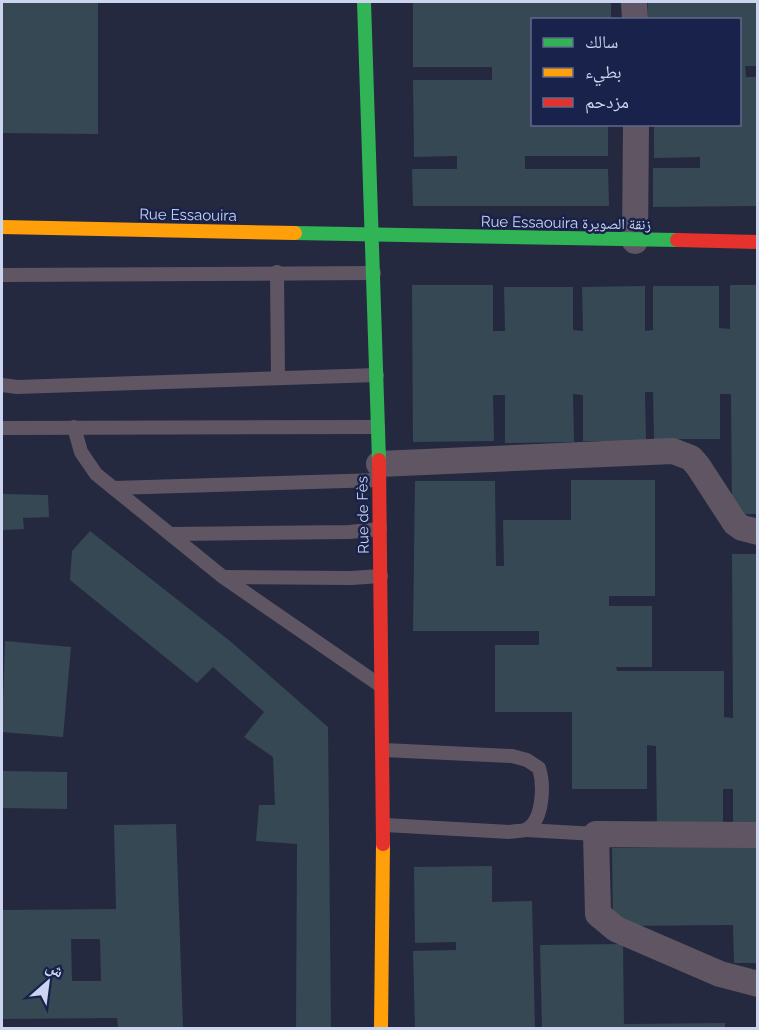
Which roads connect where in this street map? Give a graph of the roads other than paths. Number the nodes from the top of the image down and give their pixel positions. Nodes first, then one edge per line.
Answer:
1 (364, 2) edge
2 (634, 2) edge
3 (635, 18) edge
4 (636, 126) edge
5 (2, 227) edge
6 (374, 236) junction
7 (635, 241) junction
8 (758, 243) edge
9 (277, 272) junction
10 (375, 273) junction
11 (2, 275) edge
12 (377, 375) junction
13 (278, 377) junction
14 (2, 385) edge
15 (74, 427) junction
16 (378, 427) junction
17 (2, 428) edge
18 (379, 472) junction
19 (113, 488) junction
20 (380, 529) junction
21 (758, 532) edge
22 (173, 534) junction
23 (381, 576) junction
24 (223, 577) junction
25 (383, 688) junction
26 (384, 750) junction
27 (386, 825) junction
28 (526, 830) junction
29 (596, 834) junction
30 (758, 835) edge
31 (758, 984) edge
32 (381, 1029) edge

1 - 6 street, Rue de Fès
2 - 3 street
4 - 7 street
5 - 6 street, Rue Essaouira
6 - 7 street, Rue Essaouira زنقة الصويرة
6 - 10 street, Rue de Fès
7 - 8 street, Rue Essaouira زنقة الصويرة
9 - 10 lane
9 - 11 lane
9 - 13 lane
10 - 12 street, Rue de Fès
12 - 13 lane
12 - 16 street, Rue de Fès
13 - 14 lane
15 - 16 lane
15 - 17 lane
15 - 19 lane
16 - 18 street, Rue de Fès
18 - 19 lane
18 - 20 street, Rue de Fès
18 - 21 street
19 - 22 lane
20 - 22 lane
20 - 23 street, Rue de Fès
22 - 24 lane
23 - 24 lane
23 - 25 street, Rue de Fès
24 - 25 lane
25 - 26 street, Rue de Fès
26 - 27 street, Rue de Fès
26 - 28 lane
27 - 28 lane
27 - 32 street, Rue de Fès
28 - 29 lane
29 - 30 street
29 - 31 street

